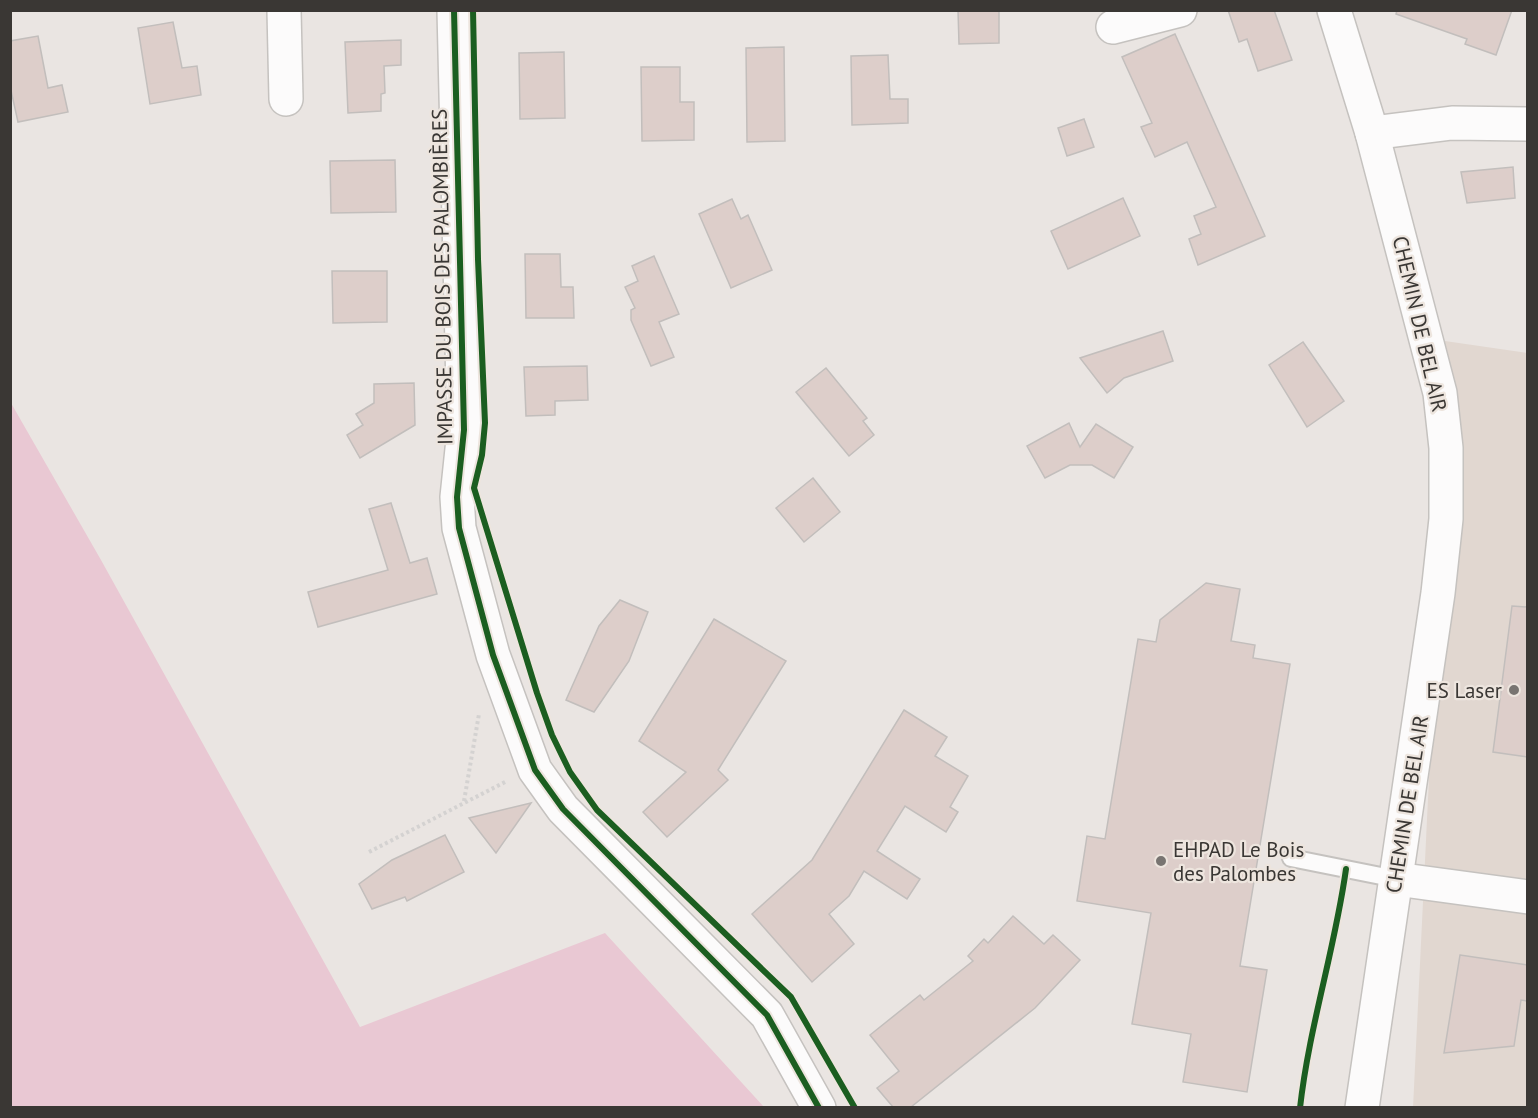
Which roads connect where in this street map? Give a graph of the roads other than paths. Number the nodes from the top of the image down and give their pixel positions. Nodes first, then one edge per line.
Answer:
1 (284, 10) edge
2 (454, 10) edge
3 (1180, 10) edge
4 (1334, 10) edge
5 (1113, 27) dead end
6 (286, 99) dead end
7 (1527, 124) edge
8 (1372, 133) junction
9 (1291, 858) dead end
10 (1396, 879) junction
11 (1527, 897) edge
12 (819, 1107) edge
13 (1362, 1107) edge

1 - 6 street
2 - 12 street, IMPASSE DU BOIS DES PALOMBIÈRES
3 - 5 street
4 - 8 street, CHEMIN DE BEL AIR
7 - 8 street
8 - 10 street, CHEMIN DE BEL AIR
9 - 10 lane
10 - 11 street
10 - 13 street, CHEMIN DE BEL AIR

